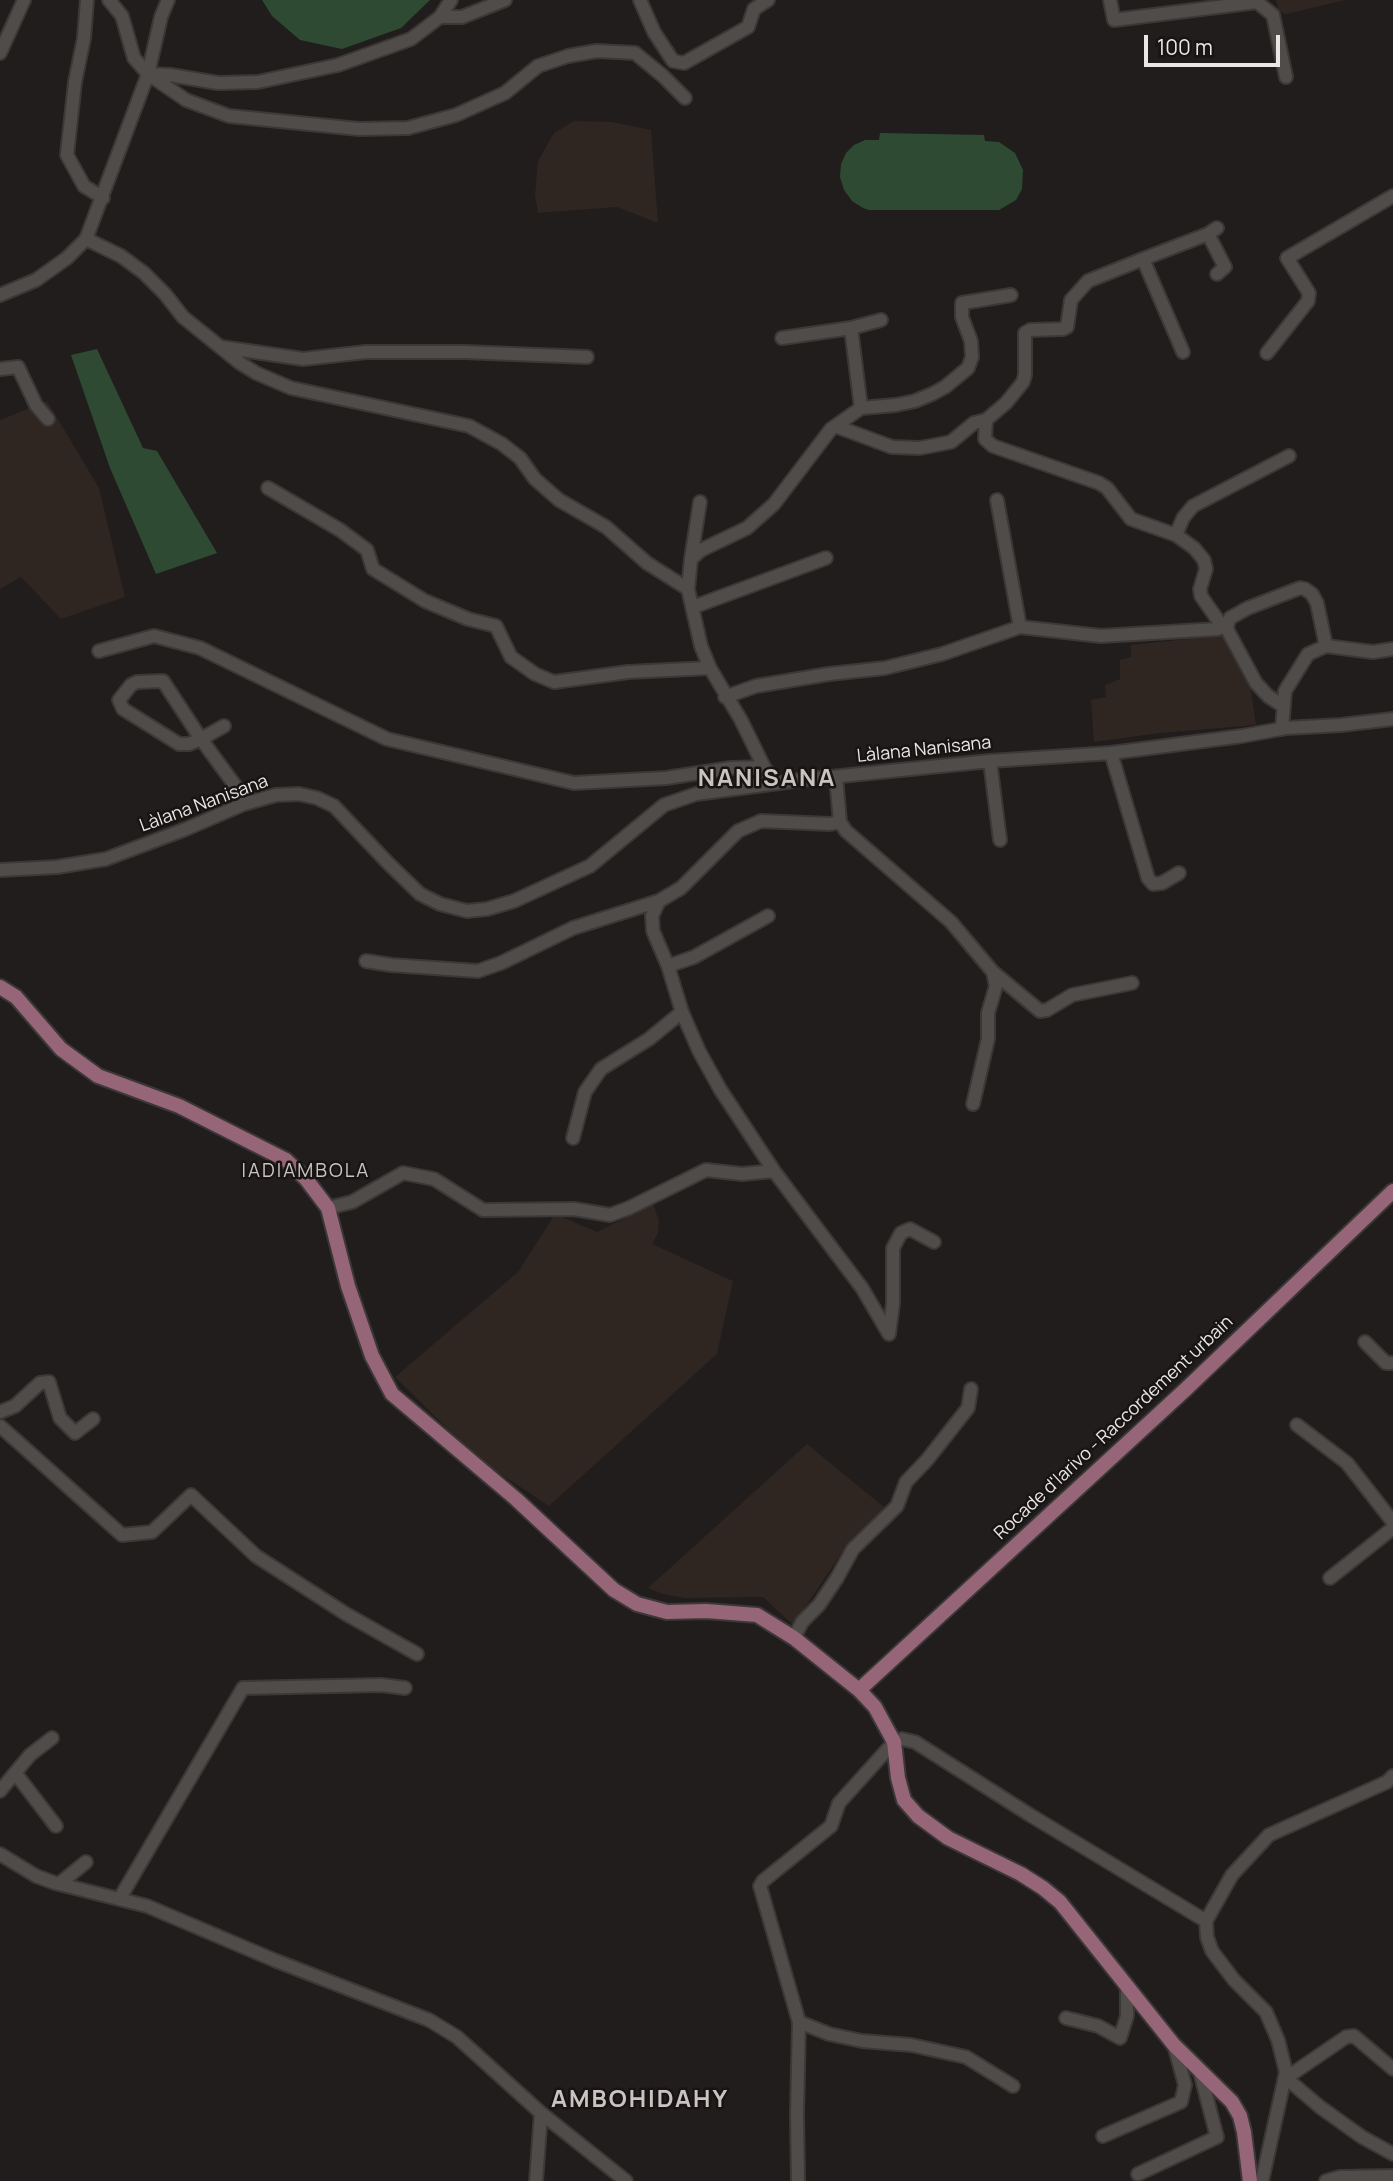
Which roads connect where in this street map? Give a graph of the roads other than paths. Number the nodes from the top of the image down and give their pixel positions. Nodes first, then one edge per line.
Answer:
1 (24, 0) edge
2 (87, 0) edge
3 (109, 0) edge
4 (169, 0) edge
5 (451, 0) edge
6 (505, 0) edge
7 (640, 0) edge
8 (768, 0) edge
9 (1110, 0) edge
10 (440, 17) junction
11 (1, 49) edge
12 (148, 74) junction
13 (1286, 77) dead end
14 (685, 97) dead end
15 (1393, 196) edge
16 (103, 198) junction
17 (86, 239) junction
18 (1143, 259) junction
19 (1217, 274) dead end
20 (0, 295) edge
21 (1011, 295) dead end
22 (881, 320) dead end
23 (851, 328) junction
24 (782, 338) dead end
25 (217, 346) junction
26 (1183, 352) dead end
27 (1267, 353) dead end
28 (587, 357) dead end
29 (0, 369) edge
30 (862, 408) junction
31 (48, 419) dead end
32 (986, 420) junction
33 (838, 426) junction
34 (1289, 456) dead end
35 (268, 488) dead end
36 (997, 500) dead end
37 (700, 502) dead end
38 (1176, 535) junction
39 (826, 558) dead end
40 (691, 559) junction
41 (688, 589) junction
42 (693, 607) junction
43 (1020, 626) junction
44 (1326, 646) junction
45 (1393, 649) edge
46 (99, 651) dead end
47 (710, 668) junction
48 (725, 698) junction
49 (1283, 706) junction
50 (1393, 719) edge
51 (224, 726) dead end
52 (1282, 729) junction
53 (201, 739) junction
54 (1111, 753) junction
55 (990, 761) junction
56 (764, 768) junction
57 (836, 777) junction
58 (776, 783) junction
59 (248, 803) junction
60 (840, 822) junction
61 (1000, 840) dead end
62 (0, 870) edge
63 (1179, 873) dead end
64 (659, 901) junction
65 (768, 916) dead end
66 (366, 961) dead end
67 (668, 966) junction
68 (993, 972) junction
69 (1132, 983) dead end
70 (0, 986) edge
71 (682, 1012) junction
72 (973, 1104) dead end
73 (573, 1138) dead end
74 (774, 1171) junction
75 (1393, 1191) edge
76 (328, 1208) junction
77 (934, 1242) dead end
78 (1365, 1342) dead end
79 (1393, 1363) edge
80 (971, 1389) dead end
81 (0, 1412) edge
82 (93, 1419) dead end
83 (1297, 1425) dead end
84 (0, 1426) edge
85 (1393, 1525) edge
86 (1330, 1578) dead end
87 (794, 1638) junction
88 (417, 1654) dead end
89 (405, 1688) dead end
90 (859, 1690) junction
91 (52, 1738) dead end
92 (894, 1742) junction
93 (16, 1774) junction
94 (1393, 1776) edge
95 (0, 1791) edge
96 (56, 1826) dead end
97 (0, 1854) edge
98 (86, 1862) dead end
99 (59, 1884) junction
100 (120, 1898) junction
101 (1206, 1921) junction
102 (1127, 1987) junction
103 (1066, 2018) dead end
104 (799, 2022) junction
105 (1174, 2045) junction
106 (1393, 2069) edge
107 (1199, 2072) junction
108 (1286, 2078) junction
109 (1013, 2086) dead end
110 (541, 2113) junction
111 (1102, 2136) dead end
112 (1393, 2154) edge
113 (1138, 2174) dead end
114 (1385, 2178) edge
115 (536, 2181) edge
116 (626, 2181) edge
117 (798, 2181) edge
118 (1250, 2181) edge
119 (1262, 2181) edge
120 (1326, 2181) edge

1 - 11 street
2 - 16 street
3 - 12 street
4 - 12 street
5 - 10 street
6 - 10 street
7 - 8 street
9 - 13 street
10 - 12 street
12 - 14 street
12 - 16 street
15 - 27 street
16 - 17 street
17 - 20 street
17 - 25 street
18 - 19 street
18 - 26 street
18 - 32 street
21 - 30 street
22 - 23 street
23 - 24 street
23 - 30 street
25 - 28 street
25 - 41 street
29 - 31 street
30 - 33 street
32 - 33 street
32 - 38 street
33 - 40 street
34 - 38 street
35 - 47 street
36 - 43 street
37 - 40 street
38 - 43 street
39 - 42 street
40 - 41 street
41 - 42 street
42 - 47 street
43 - 48 street
44 - 45 street
44 - 49 street
44 - 49 street
46 - 56 street
47 - 48 street
48 - 56 street
49 - 52 street
50 - 52 street, Làlana Nanisana
51 - 53 street
52 - 54 street, Làlana Nanisana
53 - 53 street
53 - 59 street
54 - 55 street, Làlana Nanisana
54 - 63 street
55 - 57 street, Làlana Nanisana
55 - 61 street
56 - 58 street
57 - 58 street, Làlana Nanisana
57 - 60 street
58 - 59 street, Làlana Nanisana
59 - 62 street, Làlana Nanisana
60 - 64 street
60 - 68 street
64 - 66 street
64 - 67 street
65 - 67 street
67 - 71 street
68 - 69 street
68 - 72 street
70 - 76 main road
71 - 73 street
71 - 74 street
74 - 76 street
74 - 77 street
75 - 90 main road, Rocade d'Iarivo - Raccordement urbain
76 - 87 main road
78 - 79 street
80 - 87 street
81 - 82 street
83 - 85 street
84 - 88 street
85 - 86 street
87 - 90 main road
89 - 100 street
90 - 92 main road
91 - 93 street
92 - 101 street
92 - 102 main road
92 - 104 street
93 - 95 street
93 - 96 street
94 - 101 street
97 - 99 street
98 - 99 street
99 - 100 street
100 - 110 street
101 - 108 street
102 - 103 street
102 - 105 main road
104 - 109 street
104 - 117 street
105 - 107 main road
105 - 111 street
106 - 108 street
107 - 113 street
107 - 118 main road
108 - 112 street
108 - 119 street
110 - 115 street
110 - 116 street
114 - 120 street

